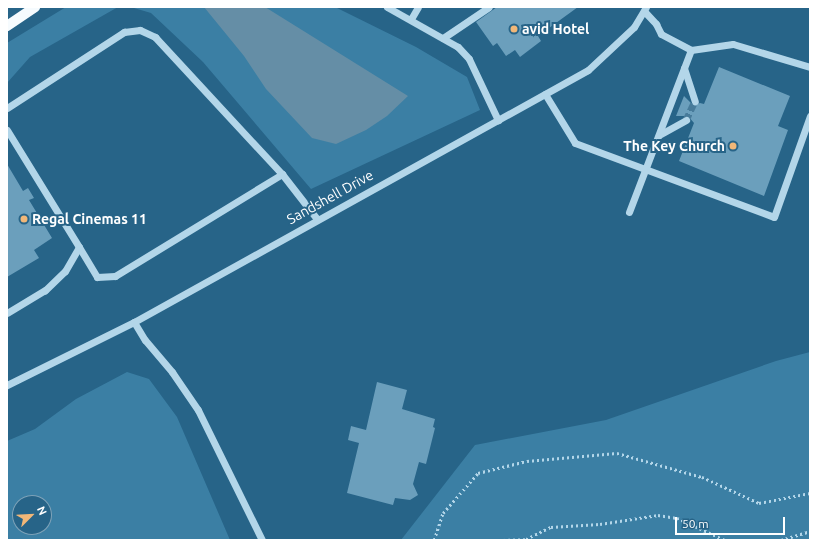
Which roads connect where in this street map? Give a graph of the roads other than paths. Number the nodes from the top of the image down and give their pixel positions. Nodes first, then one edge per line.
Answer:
1 (35, 7) edge
2 (387, 7) edge
3 (418, 7) edge
4 (489, 7) edge
5 (645, 9) edge
6 (411, 19) junction
7 (7, 26) edge
8 (443, 38) junction
9 (691, 50) junction
10 (684, 68) junction
11 (810, 68) edge
12 (544, 94) junction
13 (695, 101) tunnel mouth
14 (7, 108) edge
15 (810, 116) edge
16 (498, 120) junction
17 (686, 120) tunnel mouth
18 (7, 130) edge
19 (659, 135) junction
20 (646, 169) junction
21 (282, 174) junction
22 (629, 212) dead end
23 (317, 219) junction
24 (79, 248) junction
25 (7, 313) edge
26 (134, 322) junction
27 (7, 385) edge
28 (262, 540) edge

1 - 7 main road
2 - 6 street
3 - 6 street
4 - 8 street
5 - 9 street
5 - 12 street, Sandshell Drive
6 - 8 street
8 - 16 street
9 - 10 street
9 - 11 street
10 - 13 street
10 - 19 street
12 - 16 street, Sandshell Drive
12 - 20 street
14 - 21 street
15 - 20 street
16 - 23 street, Sandshell Drive
17 - 19 street
18 - 24 street
19 - 20 street
20 - 22 street
21 - 23 street
21 - 24 street
23 - 26 street, Sandshell Drive
24 - 25 street
26 - 27 street, Sandshell Drive
26 - 28 street

